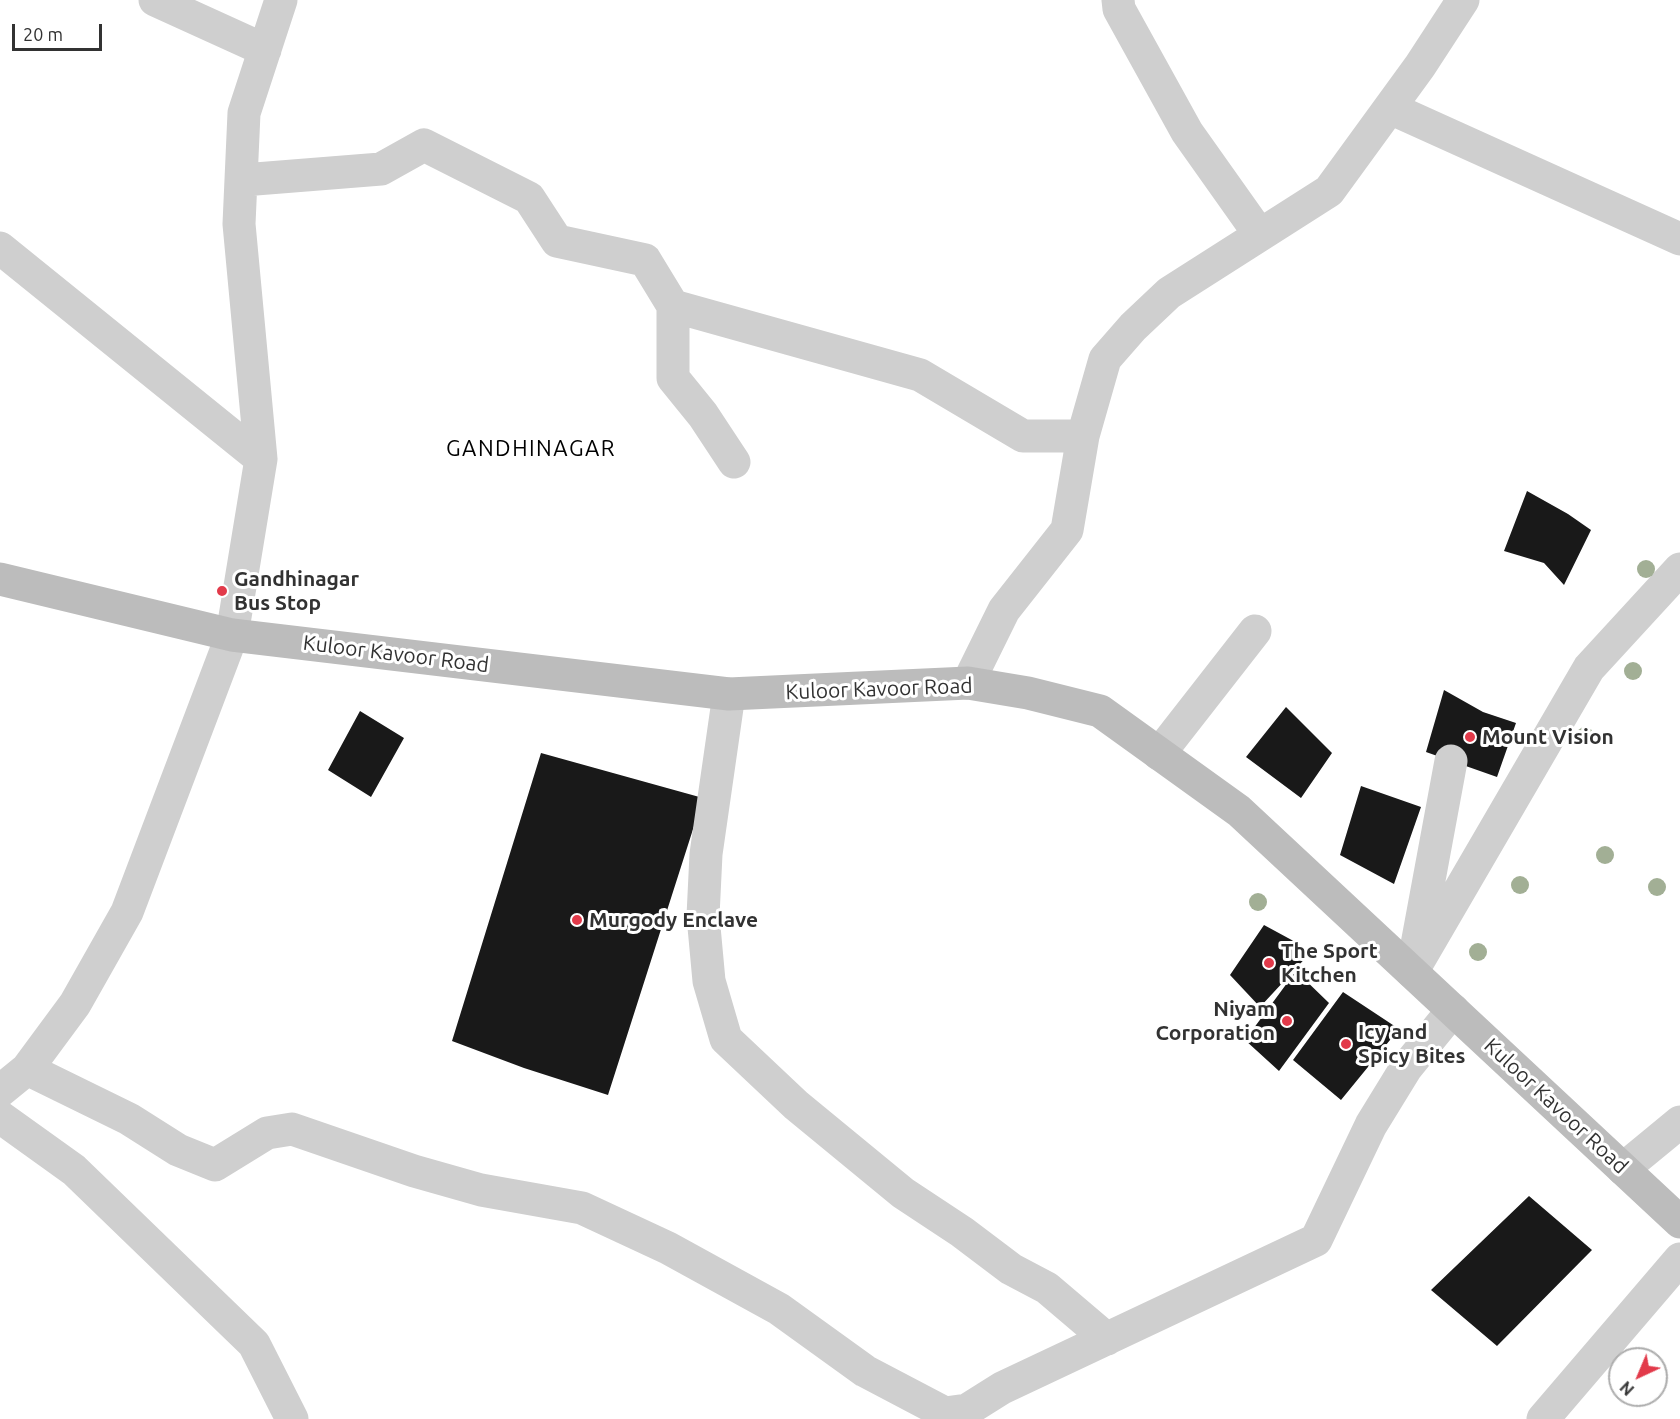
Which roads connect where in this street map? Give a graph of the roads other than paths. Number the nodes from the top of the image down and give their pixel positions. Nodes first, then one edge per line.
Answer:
1 (155, 0) edge
2 (281, 0) edge
3 (1118, 0) edge
4 (1463, 0) edge
5 (265, 50) junction
6 (1390, 108) junction
7 (241, 182) junction
8 (1260, 235) junction
9 (1680, 239) edge
10 (0, 248) edge
11 (673, 306) junction
12 (1083, 436) junction
13 (261, 459) junction
14 (734, 462) dead end
15 (1680, 569) edge
16 (0, 579) edge
17 (1255, 631) dead end
18 (232, 635) junction
19 (968, 683) junction
20 (729, 694) junction
21 (1160, 754) junction
22 (1451, 761) dead end
23 (1412, 972) junction
24 (1453, 1010) junction
25 (27, 1069) junction
26 (0, 1091) edge
27 (0, 1117) edge
28 (1680, 1122) edge
29 (1623, 1169) junction
30 (1680, 1222) edge
31 (1680, 1259) edge
32 (1107, 1339) junction
33 (292, 1419) edge
34 (1543, 1419) edge

1 - 5 street
2 - 5 street
3 - 8 street
4 - 6 street
5 - 7 street
6 - 8 street
6 - 9 street
7 - 11 street
7 - 13 street
8 - 12 street
10 - 13 street
11 - 12 street
11 - 14 street
12 - 19 street
13 - 18 street
15 - 23 street
16 - 18 main road, Kuloor Kavoor Road
17 - 21 street
18 - 20 main road, Kuloor Kavoor Road
18 - 25 street
19 - 20 main road, Kuloor Kavoor Road
19 - 21 main road, Kuloor Kavoor Road
20 - 32 street
21 - 23 main road, Kuloor Kavoor Road
22 - 23 street
23 - 24 main road, Kuloor Kavoor Road
24 - 29 main road, Kuloor Kavoor Road
24 - 32 street
25 - 26 street
25 - 32 street
27 - 33 street
28 - 29 street
29 - 30 main road, Kuloor Kavoor Road
31 - 34 street

